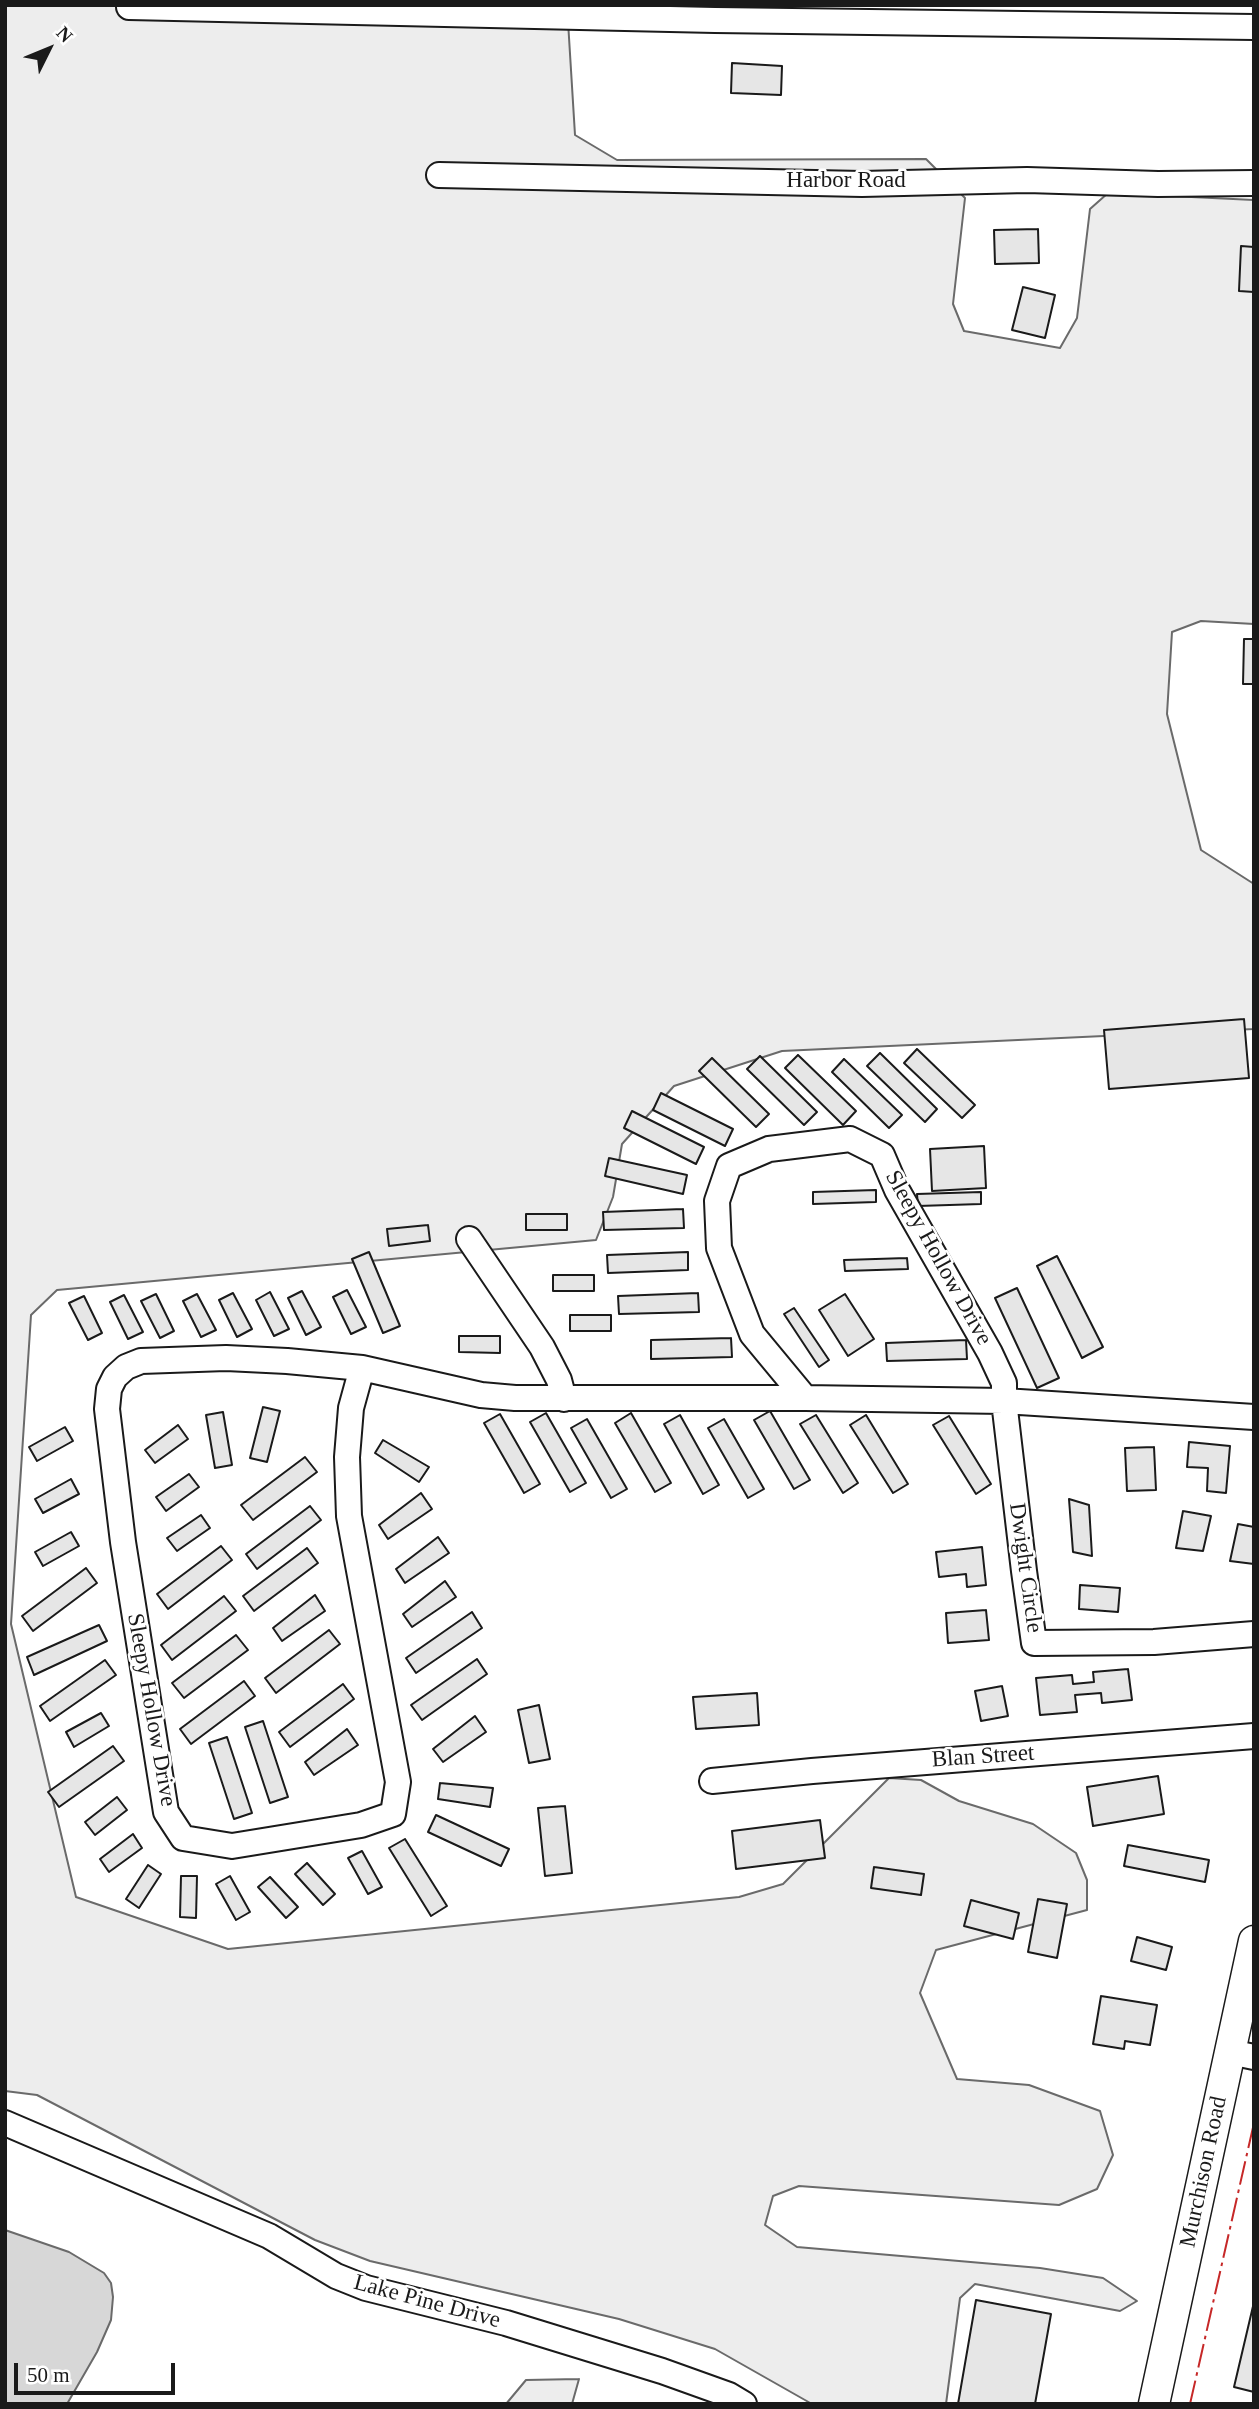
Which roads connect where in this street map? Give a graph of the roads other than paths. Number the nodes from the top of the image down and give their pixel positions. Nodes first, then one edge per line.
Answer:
1 (130, 7) dead end
2 (1254, 27) edge
3 (439, 175) dead end
4 (1254, 183) edge
5 (469, 1239) dead end
6 (362, 1368) junction
7 (805, 1398) junction
8 (564, 1399) junction
9 (1004, 1401) junction
10 (1254, 1418) edge
11 (1254, 1634) edge
12 (1254, 1736) edge
13 (712, 1781) dead end
14 (1254, 1941) edge
15 (1242, 2055) edge
16 (5, 2123) edge
17 (744, 2404) edge
18 (1154, 2404) edge

1 - 2 street
3 - 4 street, Harbor Road
5 - 8 street
6 - 6 street, Sleepy Hollow Drive
6 - 8 street, Sleepy Hollow Drive
7 - 8 street, Sleepy Hollow Drive
7 - 9 street, Sleepy Hollow Drive
7 - 9 street, Sleepy Hollow Drive
9 - 10 street, Sleepy Hollow Drive
9 - 11 street, Dwight Circle
12 - 13 street, Blan Street
14 - 15 main road, Murchison Road
15 - 18 main road, Murchison Road
16 - 17 street, Lake Pine Drive

